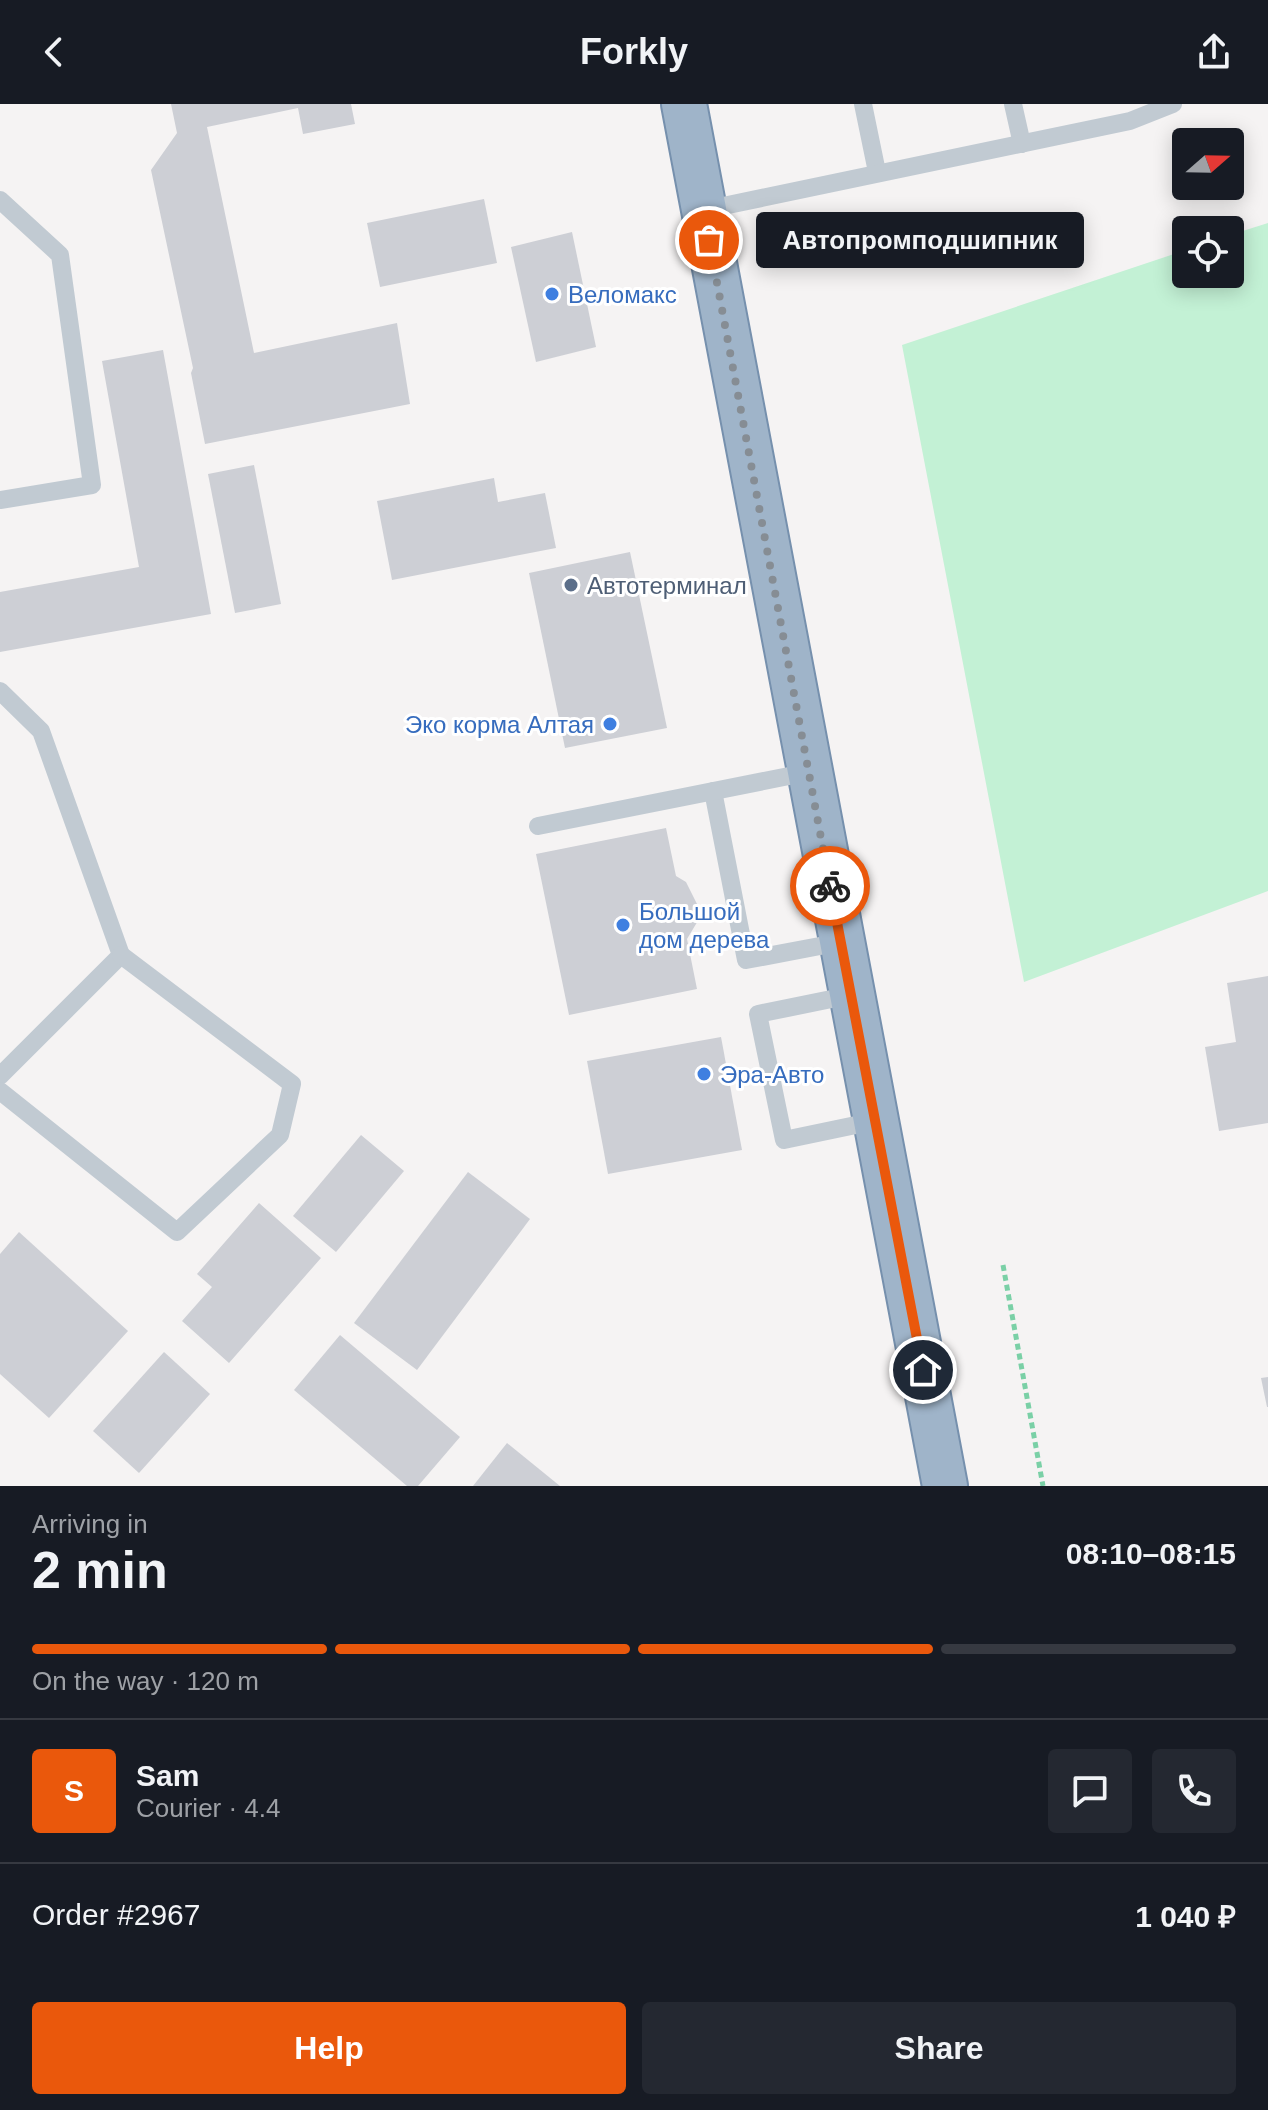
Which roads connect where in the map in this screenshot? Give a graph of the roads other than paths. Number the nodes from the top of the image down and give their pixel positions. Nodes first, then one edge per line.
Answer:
1 (684, 104) edge
2 (863, 104) edge
3 (1013, 104) edge
4 (1173, 104) edge
5 (1022, 144) junction
6 (877, 172) junction
7 (0, 200) edge
8 (704, 210) junction
9 (0, 500) edge
10 (0, 691) edge
11 (809, 772) junction
12 (713, 791) junction
13 (538, 826) dead end
14 (841, 942) junction
15 (121, 955) junction
16 (851, 995) junction
17 (0, 1076) edge
18 (0, 1091) edge
19 (875, 1121) junction
20 (945, 1486) edge

1 - 8 highway
2 - 6 lane
3 - 5 lane
4 - 5 lane
5 - 6 lane
6 - 8 lane
7 - 9 lane
8 - 11 highway
10 - 15 lane
11 - 12 lane
11 - 14 highway
12 - 13 lane
12 - 14 lane
14 - 16 highway
15 - 17 lane
15 - 18 lane
16 - 19 highway
16 - 19 lane
19 - 20 highway

